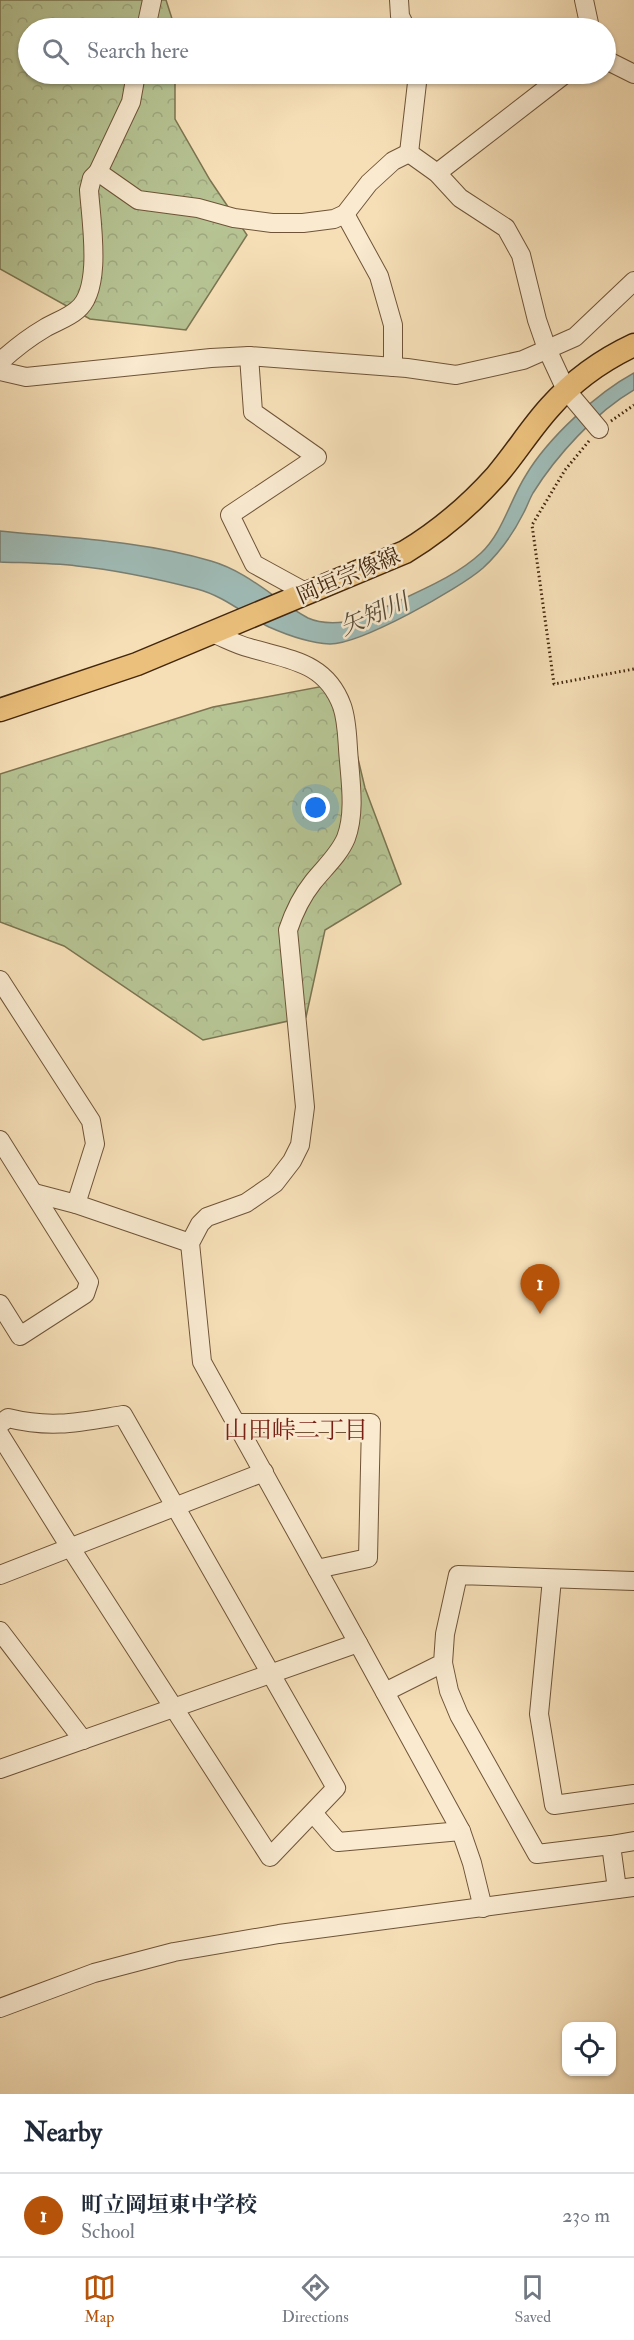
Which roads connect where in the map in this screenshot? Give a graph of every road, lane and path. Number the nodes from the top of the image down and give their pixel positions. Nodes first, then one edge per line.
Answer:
1 (150, 0) edge
2 (399, 0) edge
3 (584, 0) edge
4 (147, 18) edge
5 (401, 18) edge
6 (588, 18) edge
7 (616, 65) edge
8 (634, 74) edge
9 (134, 84) edge
10 (417, 84) edge
11 (552, 84) edge
12 (409, 153) junction
13 (98, 172) junction
14 (437, 173) junction
15 (345, 214) junction
16 (634, 281) edge
17 (634, 345) edge
18 (547, 349) junction
19 (249, 356) junction
20 (0, 362) edge
21 (393, 367) junction
22 (0, 371) edge
23 (566, 390) junction
24 (634, 405) edge
25 (599, 429) junction
26 (302, 595) junction
27 (212, 633) junction
28 (634, 669) edge
29 (0, 710) edge
30 (0, 980) edge
31 (0, 1140) edge
32 (34, 1193) junction
33 (76, 1203) junction
34 (190, 1243) junction
35 (0, 1304) edge
36 (236, 1424) junction
37 (0, 1425) edge
38 (0, 1435) edge
39 (264, 1472) junction
40 (176, 1506) junction
41 (70, 1547) junction
42 (317, 1569) junction
43 (0, 1575) edge
44 (552, 1579) junction
45 (634, 1581) edge
46 (0, 1631) edge
47 (358, 1643) junction
48 (443, 1663) junction
49 (272, 1674) junction
50 (385, 1692) junction
51 (173, 1707) junction
52 (83, 1740) junction
53 (0, 1769) edge
54 (634, 1794) edge
55 (313, 1813) junction
56 (461, 1831) junction
57 (634, 1841) edge
58 (611, 1845) junction
59 (626, 1888) edge
60 (483, 1908) junction
61 (0, 2008) edge

1 - 4 street
2 - 5 street
3 - 6 street
7 - 8 street
9 - 13 street
10 - 12 street
11 - 14 street
12 - 14 street
12 - 15 street
13 - 15 street
13 - 20 street
14 - 18 street
15 - 21 street
16 - 18 street
17 - 23 main road, 岡垣宗像線
18 - 21 street
18 - 23 street
19 - 21 street
19 - 22 street
19 - 26 street
23 - 25 street
23 - 26 main road, 岡垣宗像線
24 - 25 path
25 - 28 path
26 - 27 main road, 岡垣宗像線
27 - 29 main road, 岡垣宗像線
27 - 34 street
30 - 33 street
31 - 32 street
32 - 33 street
32 - 35 street
33 - 34 street
34 - 36 street
36 - 39 street
36 - 42 street
37 - 40 street
38 - 41 street
39 - 40 street
39 - 42 street
40 - 41 street
40 - 49 street
41 - 43 street
41 - 51 street
42 - 47 street
44 - 45 street
44 - 48 street
44 - 54 street
46 - 52 street
47 - 49 street
47 - 50 street
48 - 50 street
48 - 58 street
49 - 51 street
49 - 55 street
50 - 56 street
51 - 52 street
51 - 55 street
52 - 53 street
55 - 56 street
56 - 60 street
57 - 58 street
58 - 59 street
59 - 60 street
60 - 61 street

